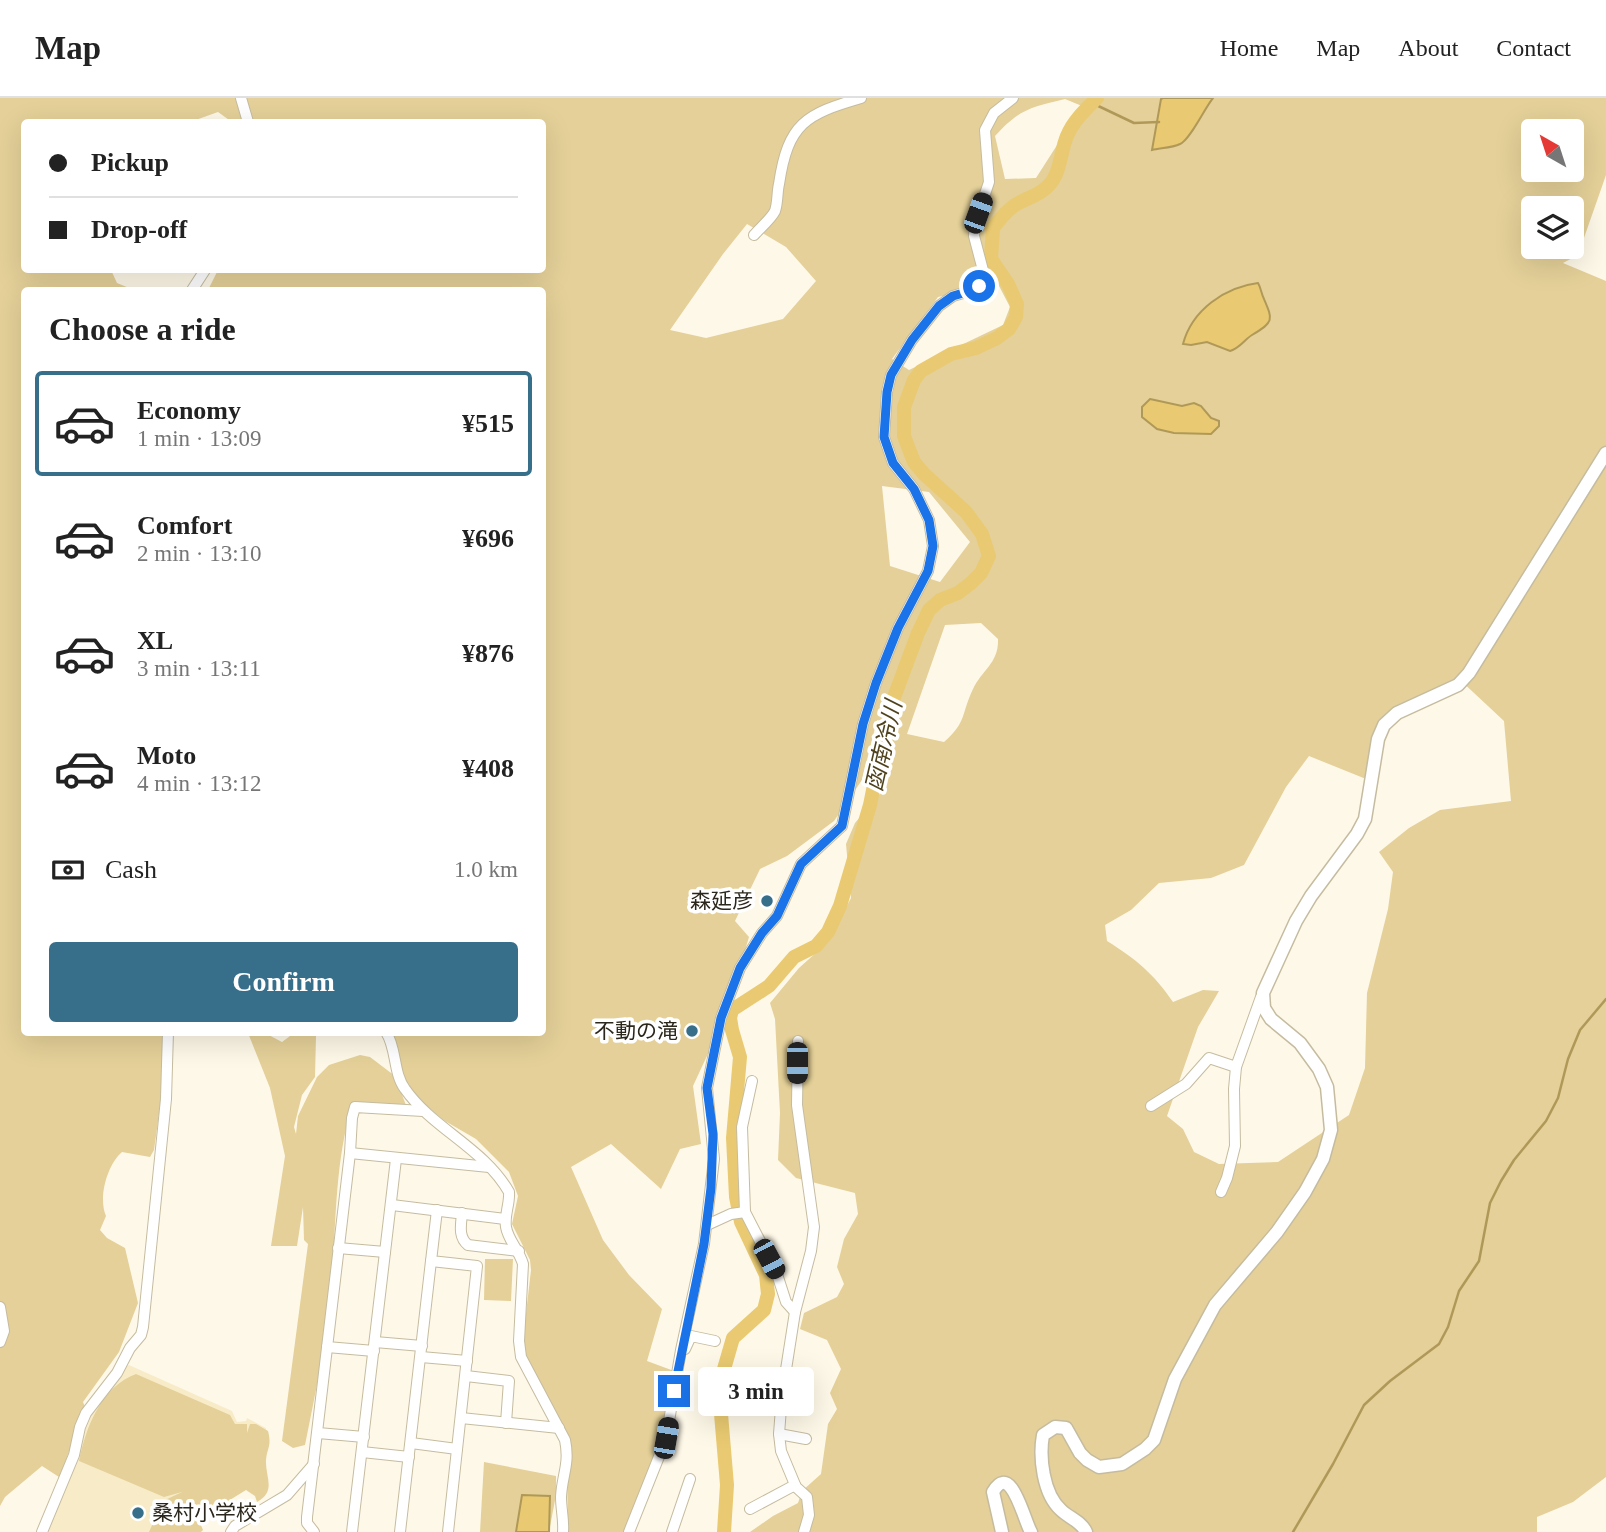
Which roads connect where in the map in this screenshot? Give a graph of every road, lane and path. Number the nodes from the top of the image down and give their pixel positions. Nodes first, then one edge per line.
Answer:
1 (241, 98) edge
2 (861, 98) edge
3 (1013, 98) edge
4 (247, 119) edge
5 (754, 235) dead end
6 (1606, 453) edge
7 (1263, 993) junction
8 (168, 1036) edge
9 (387, 1036) edge
10 (798, 1041) dead end
11 (1236, 1067) junction
12 (752, 1081) dead end
13 (1151, 1105) dead end
14 (423, 1111) junction
15 (350, 1153) junction
16 (396, 1159) junction
17 (489, 1167) junction
18 (1220, 1192) dead end
19 (391, 1205) junction
20 (437, 1210) junction
21 (745, 1212) junction
22 (462, 1213) junction
23 (505, 1219) junction
24 (706, 1225) junction
25 (338, 1248) junction
26 (519, 1251) junction
27 (385, 1252) junction
28 (432, 1261) junction
29 (0, 1307) edge
30 (796, 1312) junction
31 (715, 1341) dead end
32 (0, 1342) edge
33 (374, 1346) junction
34 (327, 1347) junction
35 (681, 1350) junction
36 (421, 1351) junction
37 (467, 1361) junction
38 (466, 1376) junction
39 (461, 1418) junction
40 (506, 1423) junction
41 (559, 1428) junction
42 (318, 1433) junction
43 (779, 1434) junction
44 (364, 1437) junction
45 (806, 1439) dead end
46 (411, 1443) junction
47 (457, 1448) junction
48 (362, 1452) junction
49 (409, 1457) junction
50 (314, 1464) junction
51 (690, 1479) dead end
52 (795, 1485) junction
53 (750, 1509) dead end
54 (310, 1531) edge
55 (42, 1532) edge
56 (231, 1532) edge
57 (352, 1532) edge
58 (400, 1532) edge
59 (448, 1532) edge
60 (563, 1532) edge
61 (629, 1532) edge
62 (672, 1532) edge
63 (804, 1532) edge
64 (1002, 1532) edge
65 (1031, 1532) edge
66 (1086, 1532) edge

1 - 4 street
2 - 5 street
3 - 24 street
6 - 7 street
7 - 11 street
7 - 66 street
8 - 55 street
9 - 14 street
10 - 30 street
11 - 13 street
11 - 18 street
12 - 21 street
14 - 15 street
14 - 17 street
15 - 16 street
15 - 25 street
16 - 17 street
16 - 19 street
17 - 23 street
19 - 20 street
19 - 27 street
20 - 22 street
20 - 28 street
21 - 24 street
21 - 30 street
22 - 23 street
22 - 26 street
23 - 26 street
24 - 35 street
25 - 27 street
25 - 34 street
26 - 41 street
27 - 33 street
28 - 36 street
28 - 37 street
29 - 32 street
30 - 43 street
31 - 35 street
33 - 34 street
33 - 36 street
33 - 44 street
34 - 42 street
35 - 61 street
36 - 37 street
36 - 46 street
37 - 38 street
38 - 39 street
38 - 40 street
39 - 40 street
39 - 47 street
40 - 41 street
41 - 60 street
42 - 44 street
42 - 50 street
43 - 45 street
43 - 52 street
44 - 48 street
46 - 47 street
46 - 49 street
47 - 59 street
48 - 49 street
48 - 57 street
49 - 58 street
50 - 54 street
50 - 56 street
51 - 62 street
52 - 53 street
52 - 63 street
64 - 65 street

